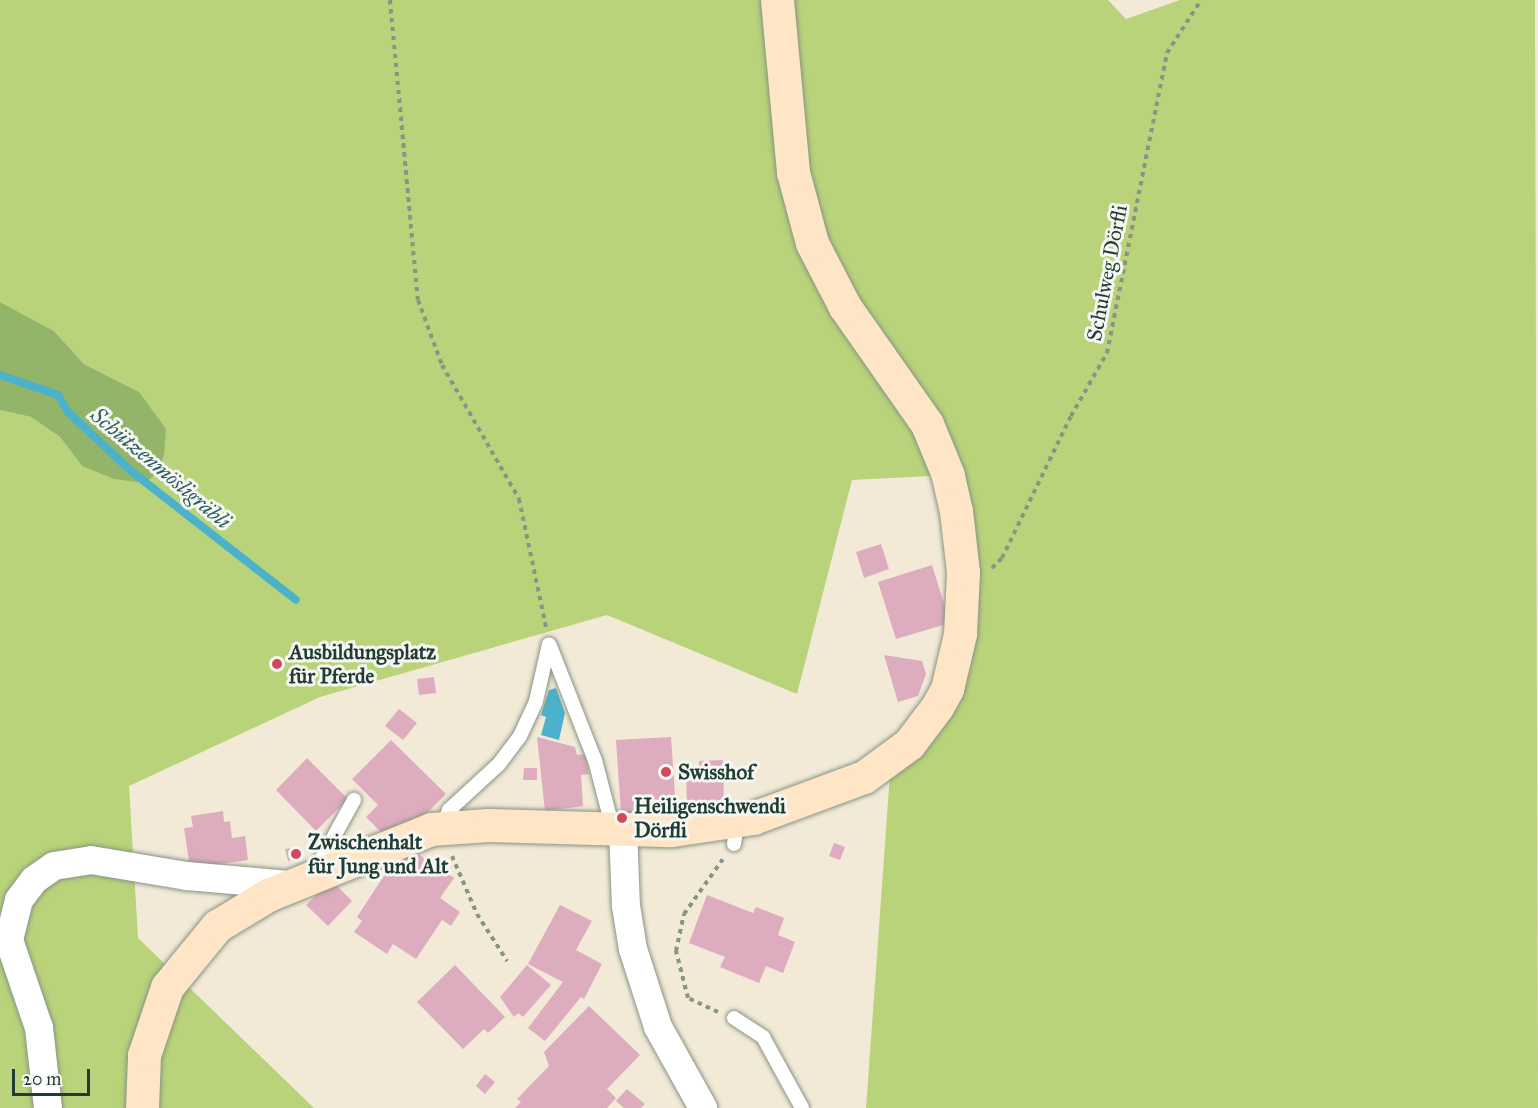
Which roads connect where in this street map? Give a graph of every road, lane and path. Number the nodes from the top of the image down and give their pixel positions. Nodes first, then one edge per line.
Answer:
1 (390, 0) edge
2 (777, 0) edge
3 (1201, 0) edge
4 (962, 595) junction
5 (549, 644) junction
6 (354, 800) dead end
7 (445, 827) junction
8 (618, 829) junction
9 (735, 833) junction
10 (301, 880) junction
11 (507, 961) dead end
12 (734, 1018) joint
13 (48, 1108) edge
14 (142, 1108) edge
15 (703, 1108) edge
16 (802, 1108) edge

1 - 5 path
2 - 4 street
3 - 4 path, Schulweg Dörfli
4 - 9 street
5 - 7 lane
5 - 8 lane
6 - 10 lane
7 - 8 street
7 - 10 street
7 - 11 path
8 - 9 street
8 - 15 street
9 - 12 path
10 - 13 street
10 - 14 street
12 - 16 lane

